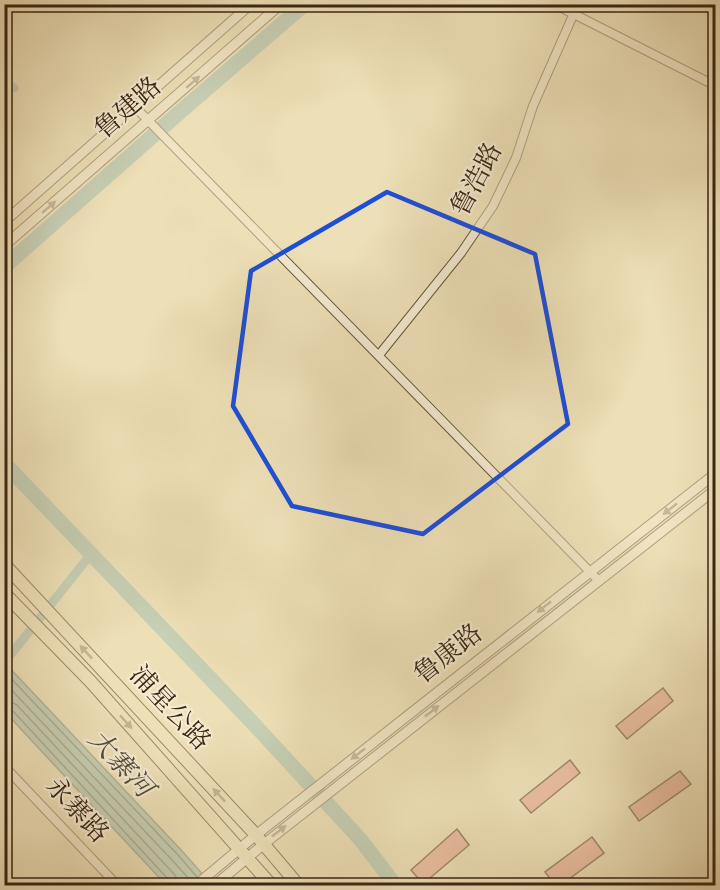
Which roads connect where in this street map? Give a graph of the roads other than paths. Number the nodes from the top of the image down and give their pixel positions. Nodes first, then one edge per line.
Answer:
1 (251, 4) edge
2 (281, 4) edge
3 (554, 4) edge
4 (578, 4) edge
5 (574, 14) junction
6 (716, 86) edge
7 (135, 106) junction
8 (149, 120) junction
9 (4, 222) edge
10 (4, 246) edge
11 (379, 355) junction
12 (716, 472) edge
13 (716, 489) edge
14 (4, 564) edge
15 (590, 571) junction
16 (598, 581) junction
17 (4, 593) edge
18 (4, 766) edge
19 (260, 839) junction
20 (244, 853) junction
21 (216, 884) edge
22 (118, 885) edge
23 (195, 885) edge
24 (272, 885) edge
25 (299, 885) edge

1 - 7 street, 鲁建路
8 -> 2 street, 鲁建路
3 - 5 street
4 - 5 street, 鲁浩路
5 - 6 street
5 - 11 street, 鲁浩路
7 - 8 street
7 - 9 street, 鲁建路
10 -> 8 street, 鲁建路
8 - 11 street
11 - 15 street
12 -> 15 street, 鲁康路
13 - 16 street, 鲁康路
19 -> 14 main road, 浦星公路
15 - 16 street
15 -> 19 street, 鲁康路
19 -> 16 street, 鲁康路
17 -> 20 main road, 浦星公路
18 - 22 street, 永寨路
19 - 20 street, 鲁康路
19 - 25 main road, 浦星公路
20 - 21 street, 鲁康路
20 - 23 street, 鲁康路
20 - 24 main road, 浦星公路

